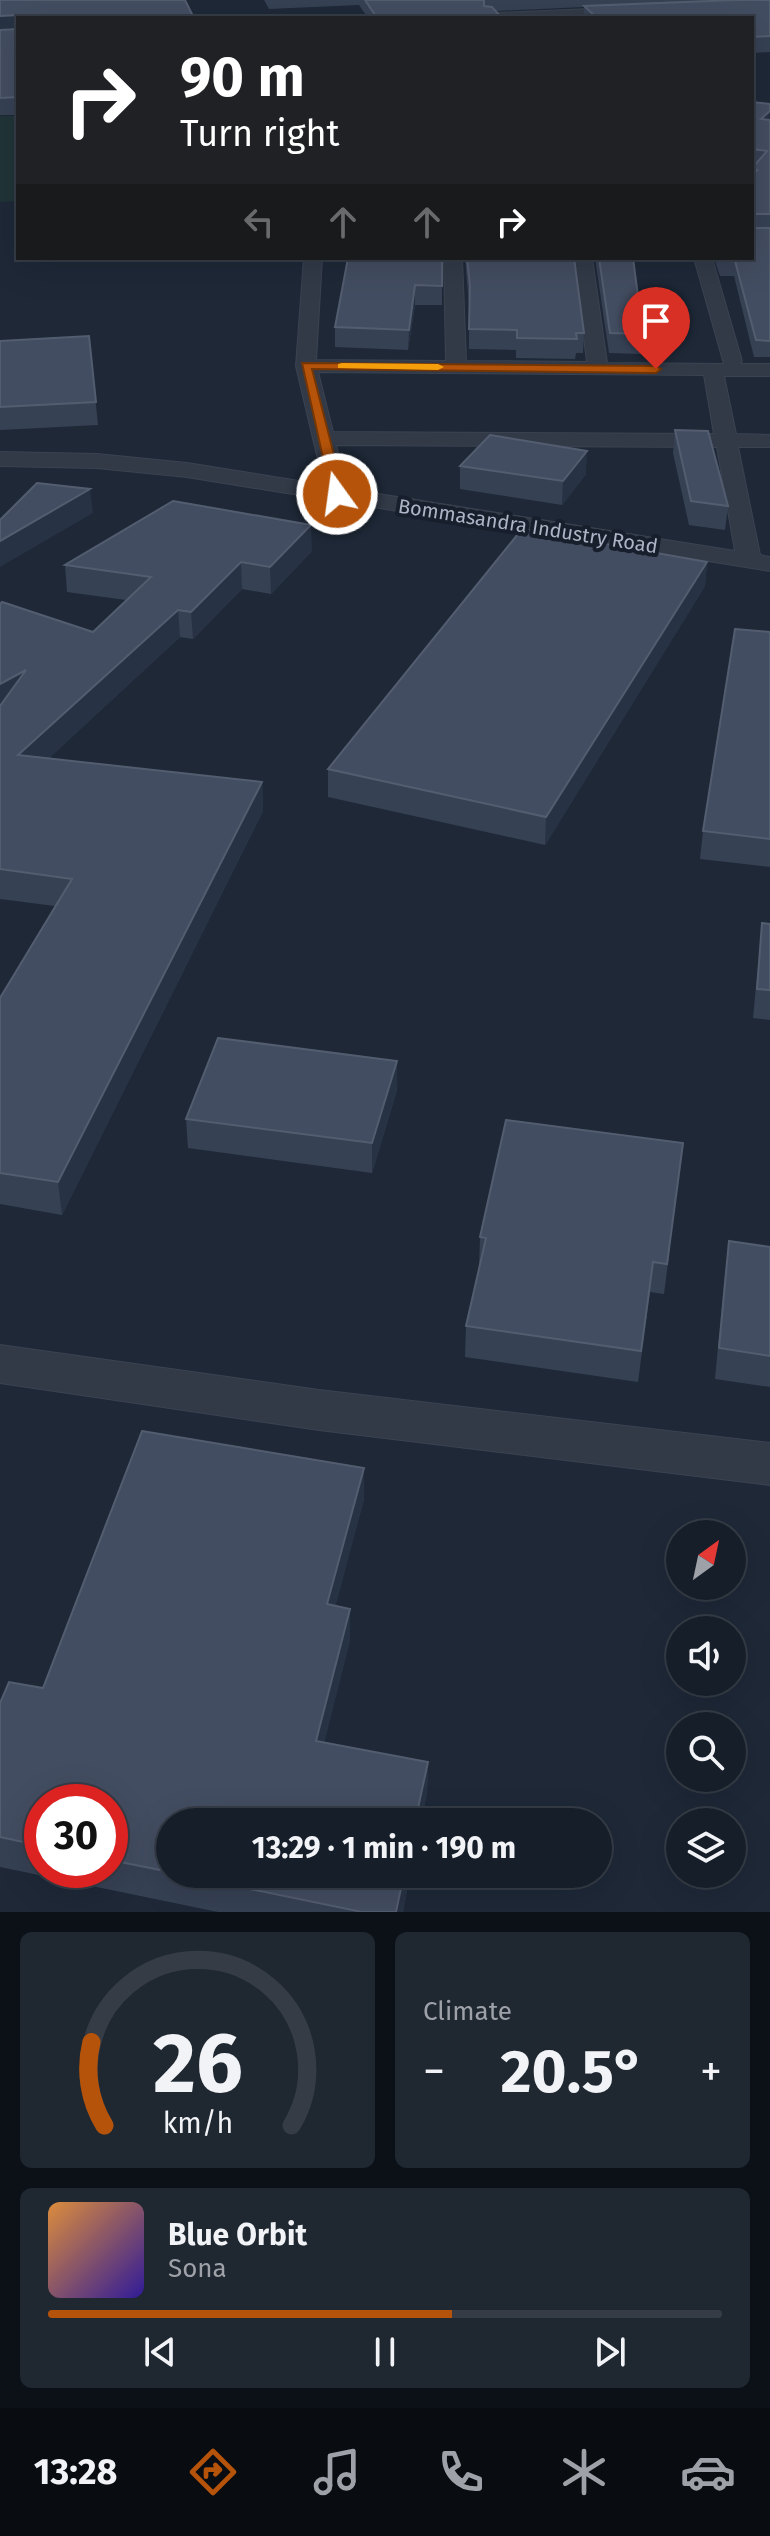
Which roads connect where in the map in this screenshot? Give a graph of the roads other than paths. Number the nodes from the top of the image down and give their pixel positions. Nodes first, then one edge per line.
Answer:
1 (663, 11) edge
2 (542, 16) edge
3 (313, 260) edge
4 (453, 260) edge
5 (583, 260) edge
6 (703, 260) edge
7 (723, 365) junction
8 (306, 366) junction
9 (456, 367) junction
10 (598, 369) junction
11 (770, 370) edge
12 (324, 438) junction
13 (726, 440) junction
14 (770, 441) edge
15 (0, 459) edge
16 (337, 494) junction
17 (760, 563) edge
18 (0, 1364) edge
19 (770, 1464) edge

1 - 2 street
3 - 8 street
4 - 9 street
5 - 10 street
6 - 7 street
7 - 10 street
7 - 11 street
7 - 13 street
8 - 9 street
8 - 12 street
9 - 10 street
12 - 13 street
12 - 16 street
13 - 14 street
13 - 17 street
15 - 16 street, Bommasandra Industry Road
16 - 17 street, Bommasandra Industry Road
18 - 19 street

